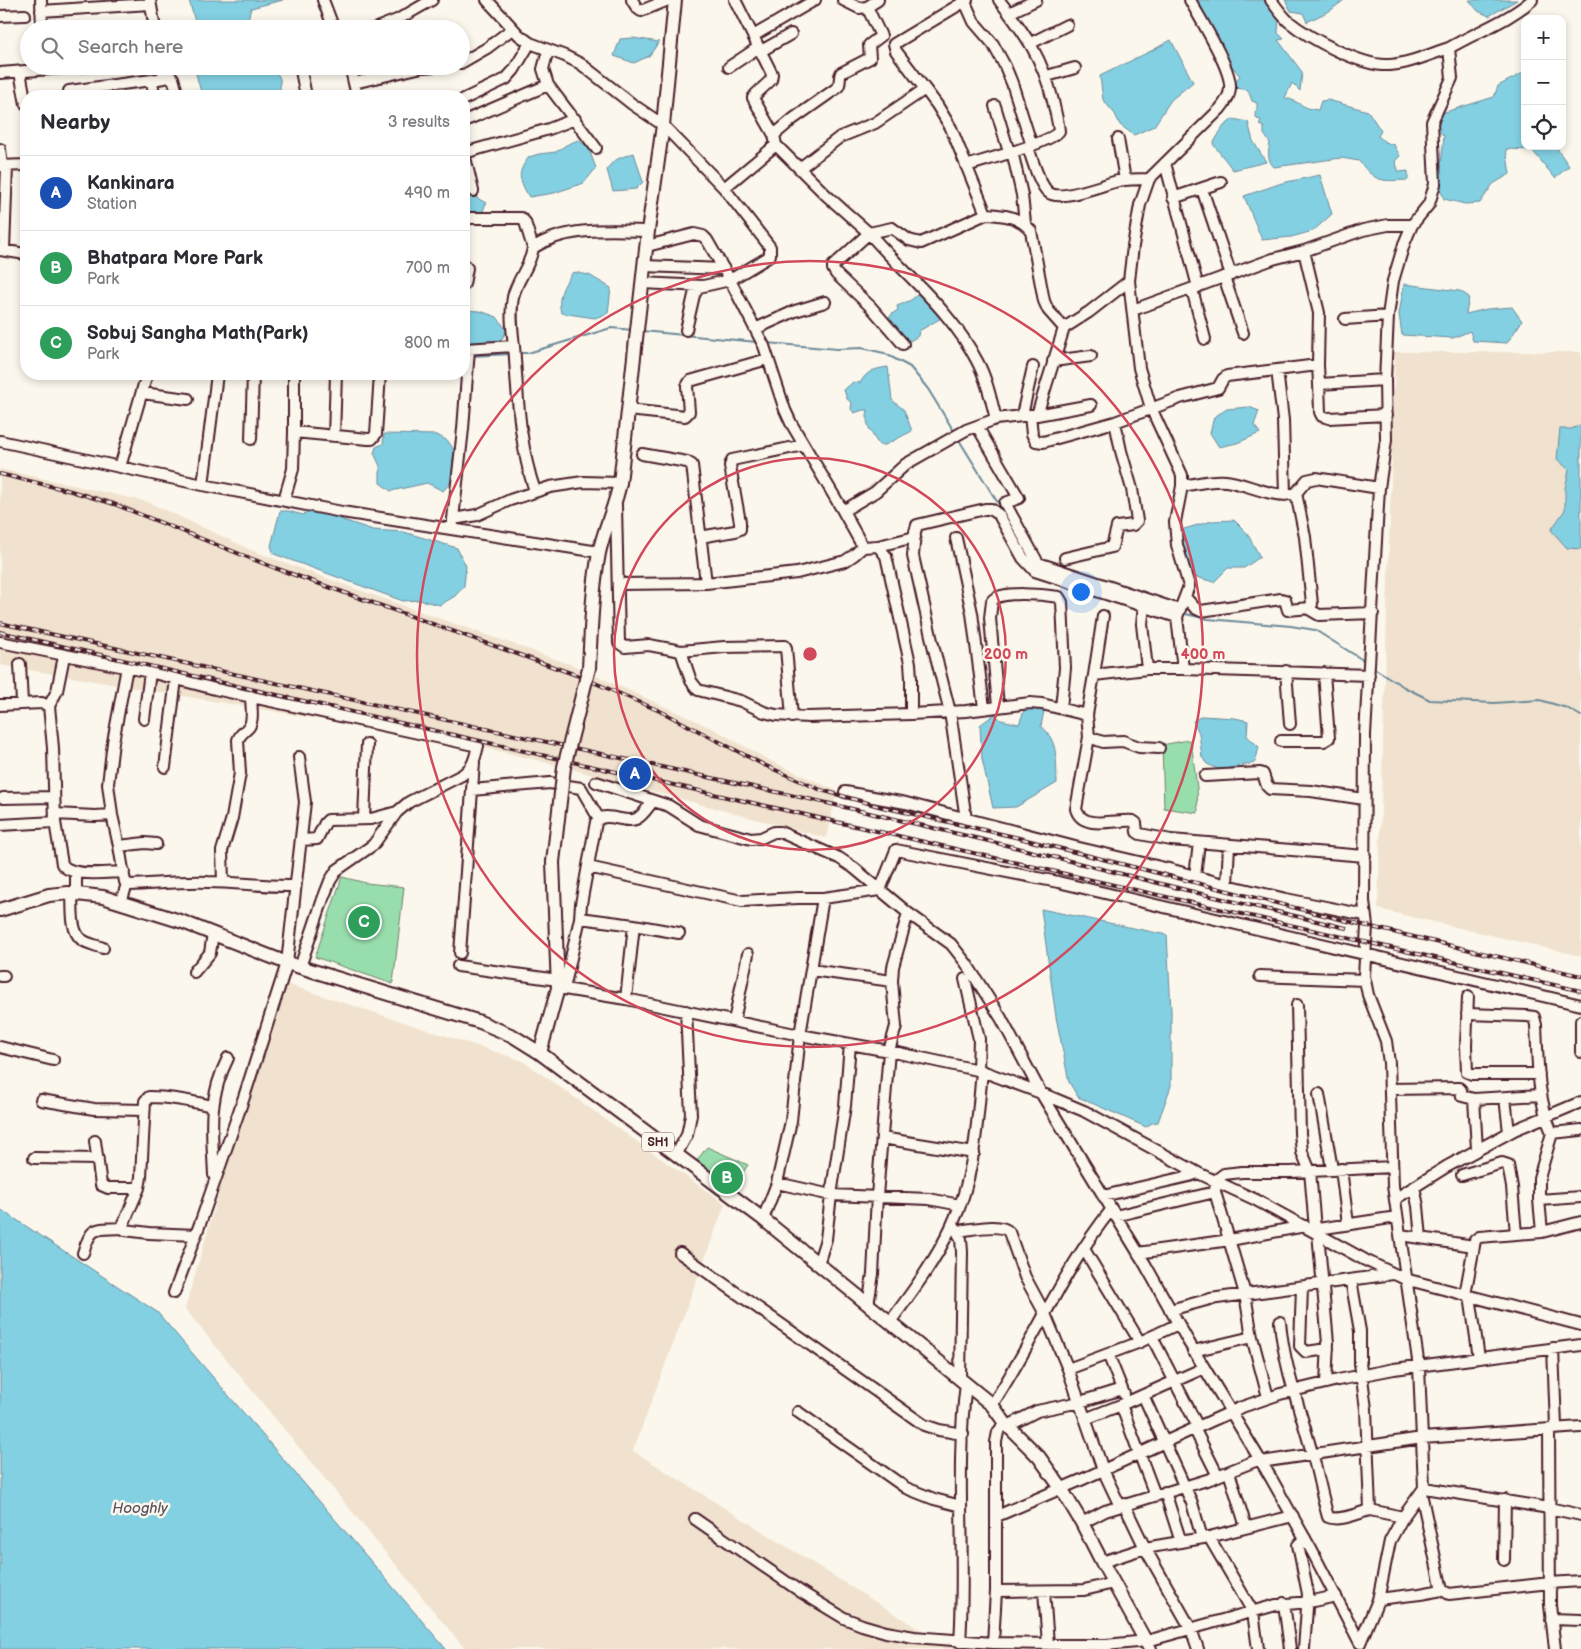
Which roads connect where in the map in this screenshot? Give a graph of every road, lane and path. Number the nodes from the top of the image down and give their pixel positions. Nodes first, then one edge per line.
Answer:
1 (41, 0) edge
2 (323, 0) edge
3 (432, 0) edge
4 (487, 0) edge
5 (632, 0) edge
6 (668, 0) edge
7 (675, 0) edge
8 (814, 0) edge
9 (843, 0) edge
10 (878, 0) edge
11 (999, 0) edge
12 (1036, 0) edge
13 (1190, 0) edge
14 (1271, 0) edge
15 (1532, 0) edge
16 (739, 1) edge
17 (966, 1) edge
18 (150, 2) edge
19 (867, 7) junction
20 (41, 11) junction
21 (1009, 13) junction
22 (0, 16) edge
23 (25, 16) dead end
24 (42, 20) edge
25 (153, 20) edge
26 (331, 20) edge
27 (398, 20) edge
28 (1066, 26) dead end
29 (512, 29) junction
30 (791, 34) dead end
31 (754, 36) junction
32 (530, 43) junction
33 (1031, 43) junction
34 (1449, 48) junction
35 (760, 49) junction
36 (548, 51) junction
37 (470, 58) edge
38 (729, 67) dead end
39 (1075, 68) dead end
40 (20, 72) edge
41 (0, 73) edge
42 (21, 75) edge
43 (164, 75) edge
44 (302, 75) edge
45 (352, 75) edge
46 (388, 75) edge
47 (1047, 76) junction
48 (164, 78) junction
49 (152, 80) junction
50 (354, 83) junction
51 (128, 84) junction
52 (548, 84) junction
53 (925, 89) junction
54 (23, 90) edge
55 (77, 90) edge
56 (128, 90) edge
57 (153, 90) edge
58 (177, 90) edge
59 (305, 90) edge
60 (355, 90) edge
61 (470, 96) edge
62 (995, 106) dead end
63 (470, 118) edge
64 (575, 119) junction
65 (663, 125) junction
66 (1118, 139) dead end
67 (775, 140) junction
68 (1030, 146) junction
69 (596, 148) dead end
70 (0, 149) edge
71 (470, 151) edge
72 (1011, 152) junction
73 (1165, 163) junction
74 (20, 165) edge
75 (3, 166) edge
76 (966, 166) junction
77 (800, 168) junction
78 (470, 178) edge
79 (1149, 179) junction
80 (1125, 180) junction
81 (1221, 182) dead end
82 (724, 188) junction
83 (1202, 189) junction
84 (473, 191) dead end
85 (1173, 198) junction
86 (2, 208) edge
87 (986, 214) junction
88 (470, 218) edge
89 (1025, 222) junction
90 (1412, 225) junction
91 (648, 231) junction
92 (869, 233) junction
93 (647, 246) junction
94 (533, 248) junction
95 (2, 250) edge
96 (1304, 251) junction
97 (20, 253) edge
98 (644, 266) junction
99 (724, 270) junction
100 (1228, 276) junction
101 (730, 280) junction
102 (1129, 281) junction
103 (642, 283) junction
104 (703, 286) junction
105 (1195, 288) junction
106 (825, 302) dead end
107 (1132, 310) junction
108 (1388, 316) junction
109 (1345, 319) dead end
110 (1064, 328) junction
111 (686, 330) dead end
112 (1243, 332) dead end
113 (760, 337) junction
114 (1205, 339) dead end
115 (903, 344) dead end
116 (514, 351) junction
117 (470, 352) edge
118 (1091, 356) dead end
119 (768, 358) junction
120 (1053, 362) junction
121 (1318, 365) junction
122 (1033, 367) dead end
123 (1276, 370) junction
124 (145, 380) edge
125 (217, 380) edge
126 (253, 380) edge
127 (294, 380) edge
128 (336, 380) edge
129 (379, 380) edge
130 (466, 380) edge
131 (1385, 380) junction
132 (1318, 384) junction
133 (142, 393) junction
134 (188, 399) dead end
135 (1092, 405) dead end
136 (1151, 408) junction
137 (628, 410) junction
138 (1030, 415) junction
139 (1386, 415) junction
140 (996, 419) junction
141 (1115, 422) junction
142 (977, 426) junction
143 (294, 432) junction
144 (334, 436) junction
145 (251, 439) dead end
146 (0, 441) edge
147 (804, 445) junction
148 (642, 454) dead end
149 (120, 467) junction
150 (620, 483) junction
151 (203, 485) junction
152 (1182, 486) junction
153 (1379, 488) junction
154 (535, 491) junction
155 (1296, 493) junction
156 (1285, 495) junction
157 (616, 499) junction
158 (284, 500) junction
159 (1006, 503) junction
160 (991, 509) junction
161 (843, 511) junction
162 (453, 524) junction
163 (700, 537) junction
164 (915, 538) junction
165 (956, 538) dead end
166 (878, 546) junction
167 (862, 548) junction
168 (599, 552) junction
169 (1065, 558) dead end
170 (706, 583) junction
171 (619, 584) junction
172 (1185, 597) junction
173 (1144, 606) junction
174 (1307, 608) junction
175 (1374, 613) junction
176 (1178, 614) junction
177 (1102, 616) dead end
178 (0, 642) edge
179 (680, 651) junction
180 (64, 656) junction
181 (20, 664) dead end
182 (127, 668) junction
183 (1370, 668) junction
184 (1147, 669) junction
185 (1182, 669) junction
186 (1286, 671) junction
187 (150, 672) junction
188 (1324, 673) junction
189 (1094, 675) junction
190 (176, 679) junction
191 (251, 696) junction
192 (22, 703) junction
193 (0, 704) edge
194 (49, 706) junction
195 (998, 706) junction
196 (984, 708) junction
197 (1061, 708) junction
198 (950, 712) junction
199 (911, 714) junction
200 (1088, 714) junction
201 (792, 717) junction
202 (144, 719) dead end
203 (1290, 724) dead end
204 (1089, 737) junction
205 (1282, 741) dead end
206 (367, 744) dead end
207 (1160, 748) dead end
208 (299, 757) dead end
209 (474, 763) junction
210 (165, 767) dead end
211 (1205, 776) dead end
212 (596, 782) dead end
213 (472, 790) junction
214 (845, 792) dead end
215 (54, 797) junction
216 (3, 798) dead end
217 (1364, 799) junction
218 (653, 801) junction
219 (397, 812) junction
220 (112, 815) junction
221 (55, 818) junction
222 (364, 819) junction
223 (599, 819) junction
224 (966, 819) junction
225 (0, 825) edge
226 (302, 840) junction
227 (1200, 843) junction
228 (156, 844) dead end
229 (119, 846) junction
230 (1229, 846) junction
231 (1365, 856) junction
232 (588, 867) junction
233 (76, 872) junction
234 (124, 872) junction
235 (1195, 876) junction
236 (223, 882) junction
237 (128, 884) junction
238 (1227, 885) junction
239 (294, 886) junction
240 (880, 890) junction
241 (74, 894) junction
242 (823, 898) junction
243 (121, 902) junction
244 (0, 910) edge
245 (908, 912) junction
246 (1365, 915) junction
247 (580, 918) junction
248 (634, 925) junction
249 (213, 933) junction
250 (679, 933) dead end
251 (103, 948) dead end
252 (460, 953) dead end
253 (748, 954) dead end
254 (1365, 954) junction
255 (287, 963) junction
256 (458, 966) dead end
257 (300, 967) junction
258 (811, 970) junction
259 (194, 972) dead end
260 (1260, 976) dead end
261 (965, 979) dead end
262 (892, 980) junction
263 (1365, 980) junction
264 (560, 986) junction
265 (1468, 998) dead end
266 (626, 999) junction
267 (1297, 1005) dead end
268 (1581, 1005) edge
269 (686, 1011) junction
270 (1467, 1014) junction
271 (734, 1021) junction
272 (1581, 1021) edge
273 (800, 1034) junction
274 (850, 1044) junction
275 (0, 1047) edge
276 (889, 1051) junction
277 (1581, 1052) edge
278 (540, 1053) junction
279 (228, 1058) dead end
280 (53, 1060) dead end
281 (980, 1071) junction
282 (1539, 1074) junction
283 (1390, 1089) junction
284 (1041, 1093) junction
285 (1319, 1094) dead end
286 (1541, 1095) junction
287 (1505, 1098) junction
288 (1474, 1099) junction
289 (41, 1100) dead end
290 (1581, 1102) edge
291 (212, 1106) junction
292 (144, 1110) junction
293 (1545, 1116) junction
294 (1581, 1130) edge
295 (1509, 1132) junction
296 (1552, 1133) junction
297 (882, 1138) junction
298 (95, 1141) dead end
299 (1477, 1150) junction
300 (974, 1153) junction
301 (676, 1156) junction
302 (34, 1158) dead end
303 (98, 1158) junction
304 (1392, 1167) junction
305 (1336, 1169) junction
306 (1310, 1171) junction
307 (1198, 1172) junction
308 (1462, 1175) dead end
309 (1216, 1180) junction
310 (214, 1181) junction
311 (777, 1183) junction
312 (1414, 1187) junction
313 (139, 1188) junction
314 (1216, 1192) junction
315 (831, 1194) junction
316 (877, 1196) junction
317 (1103, 1196) junction
318 (1581, 1197) edge
319 (1395, 1199) junction
320 (1539, 1200) junction
321 (960, 1205) junction
322 (1113, 1213) junction
323 (1397, 1217) junction
324 (763, 1219) junction
325 (1581, 1222) edge
326 (1348, 1224) junction
327 (123, 1228) junction
328 (955, 1228) junction
329 (1312, 1230) junction
330 (1542, 1232) junction
331 (1516, 1234) junction
332 (196, 1235) junction
333 (1400, 1235) junction
334 (1421, 1238) junction
335 (1230, 1240) junction
336 (1474, 1246) junction
337 (1084, 1249) junction
338 (83, 1253) dead end
339 (680, 1253) dead end
340 (1138, 1253) junction
341 (818, 1264) junction
342 (1394, 1274) junction
343 (1406, 1279) junction
344 (1351, 1280) junction
345 (1322, 1284) junction
346 (1302, 1287) junction
347 (174, 1292) dead end
348 (1245, 1294) junction
349 (1467, 1296) junction
350 (868, 1305) junction
351 (1170, 1310) junction
352 (1045, 1314) junction
353 (890, 1322) junction
354 (1280, 1322) dead end
355 (1178, 1324) junction
356 (1581, 1325) edge
357 (1152, 1337) junction
358 (1252, 1337) junction
359 (1140, 1342) junction
360 (1581, 1345) edge
361 (1553, 1348) junction
362 (1328, 1349) junction
363 (1194, 1351) junction
364 (1108, 1354) junction
365 (1479, 1358) junction
366 (1419, 1367) junction
367 (1204, 1368) junction
368 (1068, 1369) junction
369 (1362, 1376) junction
370 (1174, 1381) junction
371 (963, 1382) junction
372 (1326, 1382) junction
373 (1122, 1390) junction
374 (1293, 1390) junction
375 (1143, 1395) junction
376 (1268, 1397) junction
377 (1080, 1402) junction
378 (1124, 1403) junction
379 (992, 1405) junction
380 (798, 1412) dead end
381 (1231, 1412) junction
382 (1085, 1419) junction
383 (1006, 1424) junction
384 (1196, 1427) junction
385 (1581, 1427) edge
386 (1552, 1428) junction
387 (963, 1434) junction
388 (1422, 1438) junction
389 (1165, 1442) junction
390 (1366, 1446) junction
391 (1312, 1453) junction
392 (1138, 1454) junction
393 (1260, 1461) junction
394 (1103, 1470) junction
395 (1230, 1472) junction
396 (1218, 1476) junction
397 (1184, 1486) junction
398 (1061, 1488) junction
399 (1422, 1491) junction
400 (1160, 1494) junction
401 (1505, 1500) junction
402 (1122, 1505) junction
403 (961, 1506) junction
404 (1549, 1508) junction
405 (1370, 1510) junction
406 (997, 1516) junction
407 (1292, 1516) junction
408 (1581, 1516) edge
409 (1403, 1517) junction
410 (695, 1519) dead end
411 (1082, 1523) junction
412 (1246, 1527) junction
413 (1206, 1538) junction
414 (1305, 1538) junction
415 (1181, 1542) junction
416 (1144, 1548) junction
417 (1504, 1560) dead end
418 (1102, 1562) junction
419 (1581, 1581) edge
420 (1114, 1583) junction
421 (1550, 1583) junction
422 (1442, 1590) junction
423 (996, 1591) junction
424 (1044, 1591) junction
425 (1336, 1596) junction
426 (1378, 1598) junction
427 (1309, 1602) junction
428 (1284, 1603) junction
429 (1253, 1612) junction
430 (1551, 1619) junction
431 (1581, 1620) edge
432 (1191, 1629) junction
433 (960, 1642) junction
434 (992, 1643) junction
435 (1048, 1644) junction
436 (1149, 1645) edge
437 (1359, 1647) edge
438 (1198, 1649) edge
439 (1258, 1649) edge
440 (1290, 1649) edge
441 (1304, 1649) edge
442 (1555, 1649) edge

1 - 20 street
2 - 26 street
3 - 27 street
4 - 29 street
5 - 6 street
7 - 65 main road
8 - 31 street
9 - 19 street
10 - 19 street
11 - 21 street
12 - 21 street
13 - 73 street
14 - 34 street
15 - 34 street
16 - 31 street
17 - 53 street
17 - 68 street
18 - 20 street
18 - 25 street
19 - 67 street
20 - 24 street
21 - 33 street
22 - 23 street
28 - 33 street
29 - 32 street
29 - 37 street
30 - 35 street
31 - 35 street
32 - 36 street
32 - 61 street
33 - 47 street
34 - 90 street
35 - 38 street
35 - 67 street
36 - 52 street
36 - 65 street
39 - 47 street
40 - 41 street
42 - 54 street
43 - 48 street
44 - 59 street
45 - 50 street
46 - 50 street
47 - 68 street
48 - 49 street
48 - 58 street
49 - 51 street
49 - 57 street
50 - 60 street
51 - 55 street
51 - 56 street
52 - 63 street
52 - 64 street
53 - 76 street
53 - 77 street
62 - 72 street
64 - 69 street
64 - 71 street
65 - 82 street
65 - 91 main road
66 - 80 street
67 - 77 street
67 - 82 street
68 - 72 street
68 - 80 street
70 - 75 street
72 - 76 street
72 - 89 street
73 - 79 street
73 - 85 street
74 - 75 street
75 - 86 street
76 - 87 street
77 - 92 street
78 - 84 street
79 - 80 street
79 - 102 street
81 - 83 street
82 - 101 street
83 - 85 street
83 - 100 street
85 - 105 street
86 - 95 street
87 - 89 street
87 - 92 street
88 - 94 street
89 - 110 street
90 - 96 street
90 - 108 street
91 - 93 main road
91 - 94 street
92 - 115 street
92 - 140 street
93 - 98 main road
93 - 99 street
94 - 116 street
95 - 97 street
96 - 100 street
96 - 121 street
98 - 99 street
98 - 103 main road
99 - 101 street
100 - 105 street
100 - 112 street
101 - 104 street
101 - 113 street
102 - 107 street
102 - 110 street
103 - 104 street
103 - 137 main road
104 - 111 street
105 - 107 street
105 - 114 street
106 - 113 street
107 - 136 street
108 - 109 street
108 - 131 street
110 - 120 street
113 - 119 street
116 - 117 street
116 - 154 street
118 - 120 street
119 - 137 street
119 - 147 street
120 - 138 street
121 - 123 street
121 - 132 street
122 - 138 street
123 - 136 street
123 - 156 street
124 - 133 street
125 - 151 street
126 - 145 street
127 - 143 street
128 - 144 street
129 - 144 street
130 - 162 street
131 - 132 street
131 - 139 street
132 - 139 street
133 - 134 street
133 - 149 street
135 - 138 street
136 - 141 street
136 - 152 street
137 - 150 main road
138 - 140 street
138 - 141 street
139 - 153 street
140 - 142 street
141 - 169 street
142 - 159 street
142 - 161 street
143 - 144 street
143 - 158 street
146 - 149 street
147 - 161 street
147 - 163 street
148 - 163 street
149 - 151 street
150 - 154 street
150 - 157 main road
151 - 158 street
152 - 156 street
152 - 172 street
153 - 155 street
153 - 175 street
154 - 162 street
155 - 156 street
155 - 174 street
157 - 168 main road
157 - 171 street
158 - 162 street
159 - 160 street
159 - 176 street
160 - 164 street
160 - 173 street
161 - 167 street
162 - 168 street
163 - 170 street
164 - 166 street
164 - 198 street
165 - 196 street
166 - 167 street
166 - 199 street
167 - 170 street
168 - 264 main road, bridge
170 - 171 street
171 - 179 street
172 - 174 street
172 - 176 street
173 - 176 street
173 - 184 street
174 - 175 street
175 - 183 street
176 - 185 street
177 - 189 street
178 - 180 street
179 - 201 street
179 - 201 street
180 - 182 street
180 - 194 street
181 - 192 street
182 - 187 street
182 - 220 street
183 - 188 street
183 - 217 street
184 - 185 street
184 - 189 street
185 - 186 street
186 - 188 street
186 - 203 street
187 - 190 street
187 - 202 street
188 - 205 street
189 - 200 street
190 - 191 street
190 - 210 street
191 - 209 street
191 - 236 street
192 - 193 street
192 - 194 street
194 - 215 street
195 - 196 street
195 - 197 street
195 - 197 street
196 - 198 street
197 - 200 street
198 - 199 street
198 - 224 street
199 - 201 street
200 - 204 street
204 - 207 street
204 - 227 street
206 - 222 street
208 - 226 street
209 - 213 street
209 - 219 street
211 - 217 street
212 - 218 street
213 - 223 street
213 - 252 street
214 - 224 street
215 - 216 street
215 - 221 street
217 - 231 street
218 - 223 street
218 - 240 street
219 - 222 street
219 - 257 street
220 - 221 street
220 - 229 street
221 - 225 street
221 - 233 street
222 - 226 street
223 - 232 street
224 - 235 street
226 - 239 street
227 - 230 street
227 - 235 street
228 - 229 street
229 - 234 street
230 - 231 street
230 - 238 street
231 - 246 street
232 - 242 street
232 - 247 street
233 - 234 street
233 - 241 street
234 - 237 street
235 - 238 street
236 - 237 street
236 - 239 street
237 - 243 street
238 - 246 street
239 - 255 street
240 - 242 street
240 - 245 street
240 - 254 street
241 - 243 main road, SH1
241 - 244 main road, SH1
241 - 251 street
242 - 258 street
243 - 249 main road, SH1
245 - 262 street
245 - 284 street
246 - 254 street
247 - 248 street
247 - 264 street
248 - 250 street
248 - 266 street
249 - 255 main road, SH1
249 - 259 street
253 - 271 street
254 - 263 street
254 - 268 street
255 - 257 main road, SH1
255 - 310 street
256 - 264 street
257 - 278 main road, SH1
258 - 262 street
258 - 273 street
260 - 263 street
261 - 281 street
262 - 276 street
263 - 283 street
264 - 266 street
264 - 278 main road
265 - 270 street
266 - 269 street
267 - 306 street
269 - 271 street
269 - 301 street
270 - 282 street
270 - 282 street
271 - 273 street
272 - 277 street
273 - 274 street
273 - 311 street
274 - 276 street
274 - 315 street
275 - 280 street
276 - 281 street
276 - 297 street
278 - 301 main road, SH1
279 - 291 street
281 - 284 street
281 - 300 street
282 - 286 street
283 - 288 street
283 - 304 street
284 - 307 street
284 - 317 street
285 - 305 street
286 - 287 street
286 - 293 street
287 - 288 street
287 - 295 street
288 - 299 street
289 - 292 street
290 - 293 street
291 - 292 street
291 - 310 street
292 - 313 street
293 - 295 street
293 - 296 street
294 - 296 street
295 - 299 street
296 - 320 street
297 - 300 street
297 - 316 street
298 - 303 street
299 - 312 street
300 - 321 street
301 - 324 main road, SH1
302 - 303 street
303 - 313 street
304 - 305 street
304 - 319 street
305 - 306 street
305 - 326 street
306 - 309 street
306 - 329 street
307 - 309 street
307 - 317 street
308 - 331 street
309 - 314 street
309 - 329 street
310 - 332 street
311 - 315 street
311 - 324 street
312 - 319 street
312 - 334 street
313 - 327 street
314 - 322 street
314 - 335 street
315 - 316 street
315 - 341 street
316 - 321 street
316 - 350 street
317 - 322 street
318 - 320 street
319 - 323 street
320 - 330 street
321 - 328 street
322 - 337 street
322 - 340 street
323 - 326 street
323 - 333 street
324 - 341 main road, SH1
325 - 330 street
326 - 329 street
327 - 332 street
327 - 338 street
328 - 352 street
328 - 353 street
328 - 371 street
329 - 335 street
329 - 342 street
329 - 345 street
330 - 331 street
331 - 336 street
332 - 347 street
333 - 334 street
333 - 343 street
334 - 336 street
335 - 340 street
335 - 348 street
336 - 349 street
337 - 352 street
337 - 359 street
339 - 387 street
340 - 351 street
341 - 350 main road, SH1
342 - 343 street
342 - 344 street
343 - 349 street
343 - 366 street
344 - 345 street
344 - 369 street
345 - 346 street
345 - 362 street
346 - 348 street
346 - 362 street
348 - 351 street
348 - 358 street
349 - 356 street
349 - 365 street
350 - 353 main road, SH1
351 - 355 street
352 - 368 street
352 - 379 street
353 - 371 main road, SH1
354 - 374 street
355 - 357 street
355 - 363 street
357 - 359 street
357 - 370 street
358 - 363 street
358 - 376 street
359 - 364 street
360 - 361 street
361 - 365 street
361 - 386 street
362 - 372 street
363 - 367 street
364 - 368 street
364 - 373 street
365 - 366 street
366 - 369 street
366 - 388 street
367 - 370 street
367 - 381 street
368 - 377 street
369 - 372 street
369 - 390 street
370 - 375 street
370 - 384 street
371 - 379 main road, SH1
371 - 387 street
372 - 374 street
373 - 377 street
373 - 378 street
374 - 376 street
374 - 391 street
375 - 378 street
375 - 389 street
376 - 381 street
377 - 382 street
377 - 383 street
378 - 382 street
378 - 392 street
379 - 383 main road, SH1
380 - 403 street
381 - 384 street
381 - 393 street
382 - 394 street
383 - 398 main road, SH1
383 - 406 street
384 - 389 street
384 - 396 street
385 - 386 street
386 - 388 street
386 - 404 street
387 - 403 street
388 - 390 street
388 - 399 street
389 - 392 street
389 - 397 street
390 - 391 street
390 - 405 street
391 - 393 street
391 - 405 street
392 - 394 street
392 - 400 street
393 - 395 street
393 - 407 street
394 - 398 street
394 - 402 street
395 - 396 street
395 - 412 street
396 - 397 street
397 - 400 street
397 - 413 street
398 - 406 street
398 - 411 main road, SH1
399 - 401 street
399 - 409 street
399 - 422 street
400 - 402 street
400 - 415 street
401 - 404 street
401 - 417 street
402 - 411 street
402 - 416 street
403 - 433 street
404 - 408 street
404 - 421 street
405 - 409 street
406 - 423 street
407 - 412 street
407 - 414 street
409 - 426 street
410 - 433 street
411 - 418 main road, SH1
412 - 413 street
413 - 415 street
413 - 429 street
414 - 425 street
414 - 427 street
415 - 416 street
416 - 418 street
416 - 432 street
418 - 420 main road, SH1
419 - 421 street
420 - 424 street
420 - 436 main road, SH1
421 - 422 street
421 - 430 street
422 - 426 street
423 - 424 street
423 - 434 street
424 - 435 street
425 - 427 street
425 - 437 street
426 - 437 street
427 - 428 street
427 - 441 street
428 - 429 street
428 - 440 street
429 - 432 street
429 - 439 street
430 - 431 street
430 - 442 street
432 - 436 street
432 - 438 street
433 - 434 street
434 - 435 street
435 - 436 street

